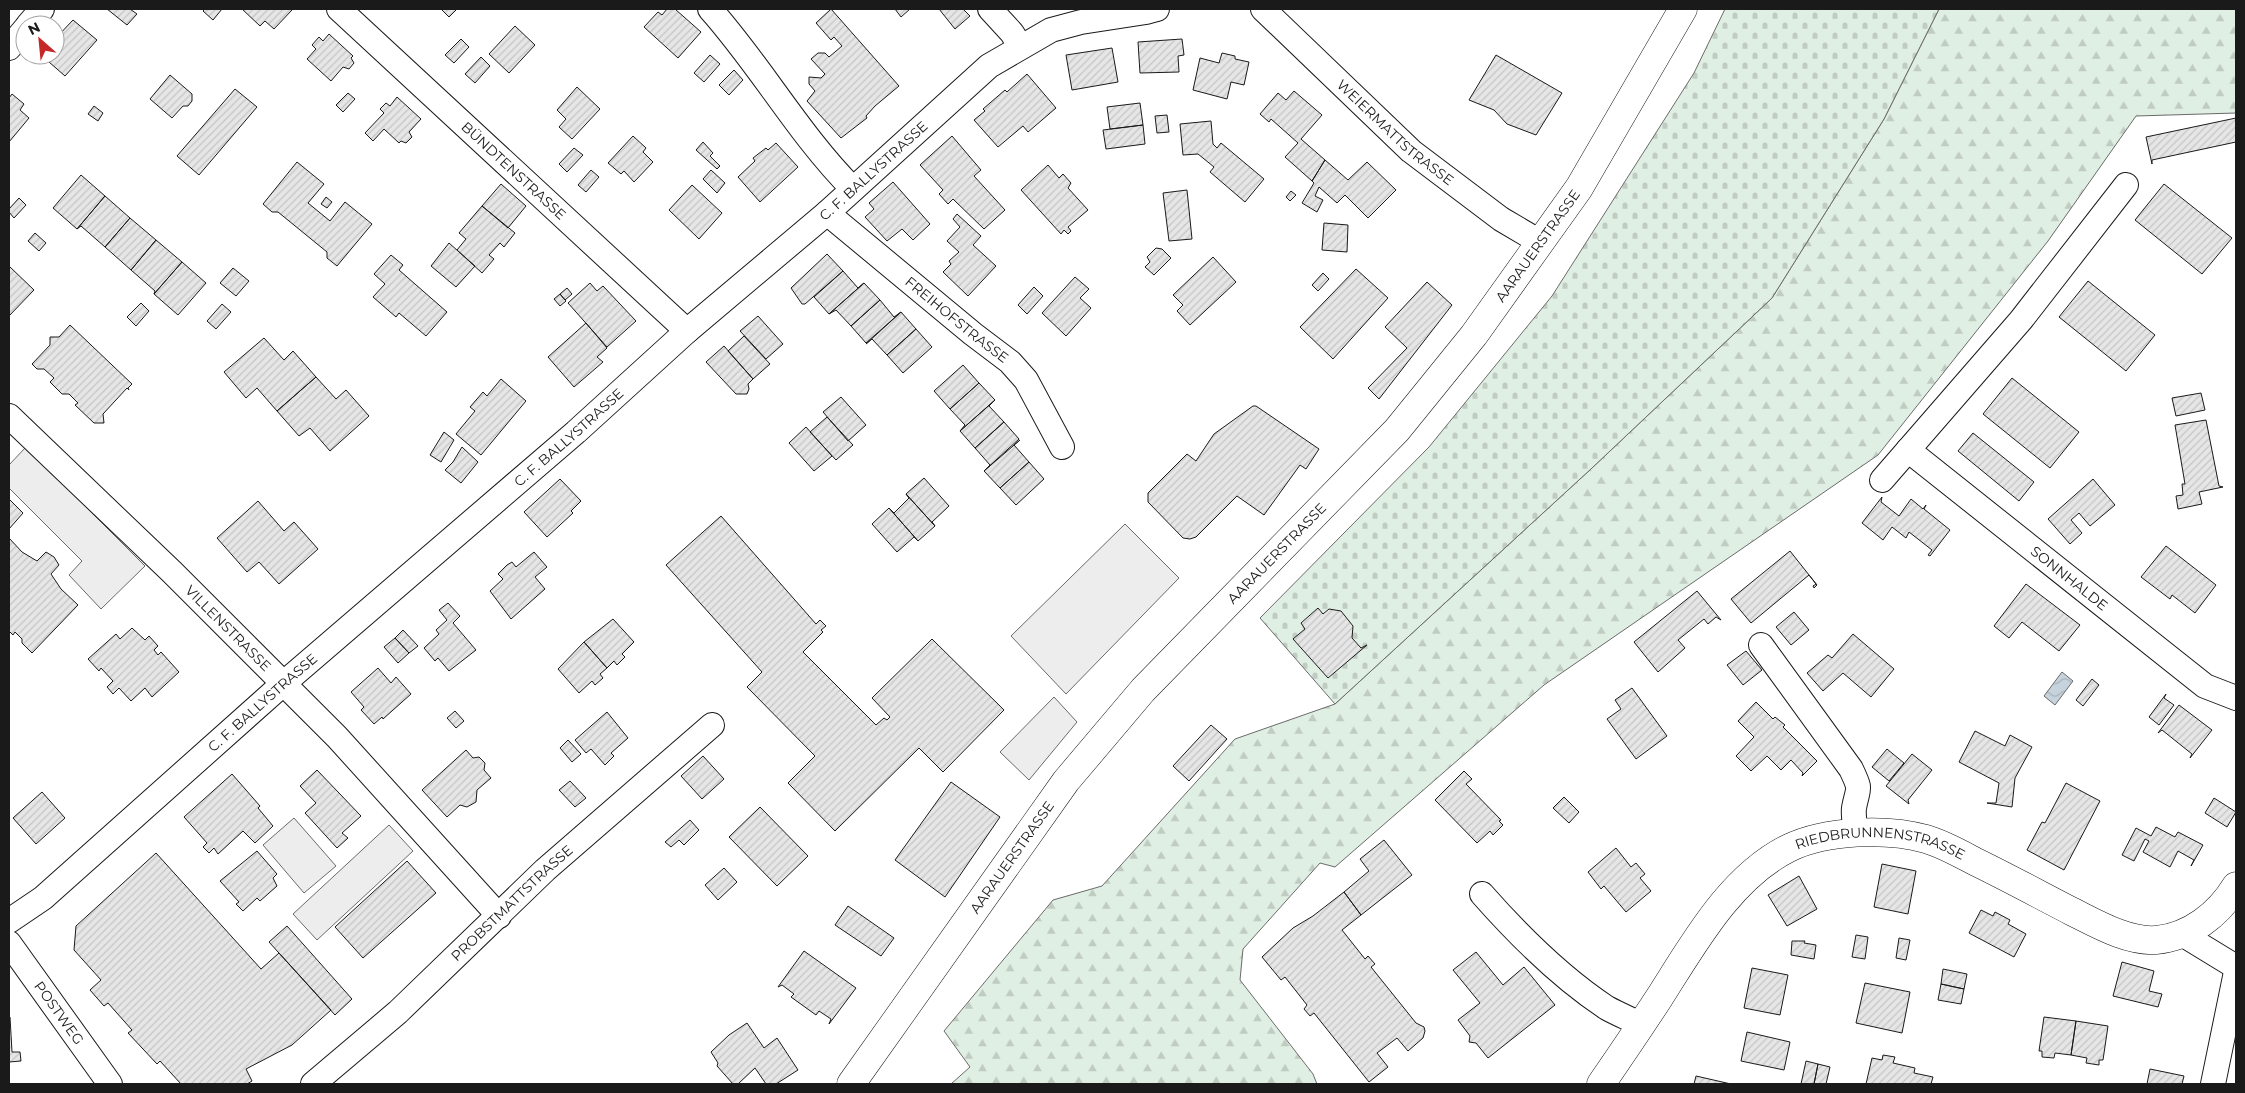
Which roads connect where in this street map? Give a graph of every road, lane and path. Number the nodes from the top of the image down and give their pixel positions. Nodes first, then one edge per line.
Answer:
1 (339, 9) edge
2 (710, 9) edge
3 (990, 9) edge
4 (1157, 9) edge
5 (1683, 9) edge
6 (1267, 10) edge
7 (1020, 46) junction
8 (2126, 185) dead end
9 (853, 190) junction
10 (827, 213) junction
11 (1540, 242) junction
12 (687, 331) junction
13 (9, 416) edge
14 (1062, 447) dead end
15 (1908, 450) junction
16 (1882, 480) dead end
17 (1761, 645) dead end
18 (284, 683) junction
19 (2236, 698) edge
20 (712, 725) dead end
21 (1856, 833) junction
22 (2236, 886) edge
23 (1482, 894) dead end
24 (498, 916) junction
25 (9, 921) edge
26 (2182, 934) junction
27 (9, 943) edge
28 (2236, 967) edge
29 (2236, 972) edge
30 (1642, 1025) junction
31 (110, 1084) edge
32 (313, 1084) edge
33 (850, 1084) edge
34 (1601, 1084) edge
35 (2213, 1084) edge

1 - 12 street, BÜNDTENSTRASSE
2 - 9 street
3 - 7 street
4 - 7 street, C. F. BALLYSTRASSE
5 - 11 main road, AARAUERSTRASSE
6 - 11 street, WEIERMATTSTRASSE
7 - 9 street, C. F. BALLYSTRASSE
8 - 15 street
9 - 10 street, C. F. BALLYSTRASSE
10 - 12 street, C. F. BALLYSTRASSE
10 - 14 street, FREIHOFSTRASSE
11 - 33 main road, AARAUERSTRASSE
12 - 18 street, C. F. BALLYSTRASSE
13 - 18 street, VILLENSTRASSE
15 - 16 street
15 - 19 street, SONNHALDE
17 - 21 street
18 - 24 street, VILLENSTRASSE
18 - 25 street, C. F. BALLYSTRASSE
20 - 24 street, PROBSTMATTSTRASSE
21 - 26 main road, RIEDBRUNNENSTRASSE
21 - 30 main road, RIEDBRUNNENSTRASSE
22 - 26 main road, RIEDBRUNNENSTRASSE
23 - 30 street
24 - 32 street, PROBSTMATTSTRASSE
26 - 28 street
27 - 31 street, POSTWEG
29 - 35 street
30 - 34 main road, RIEDBRUNNENSTRASSE

